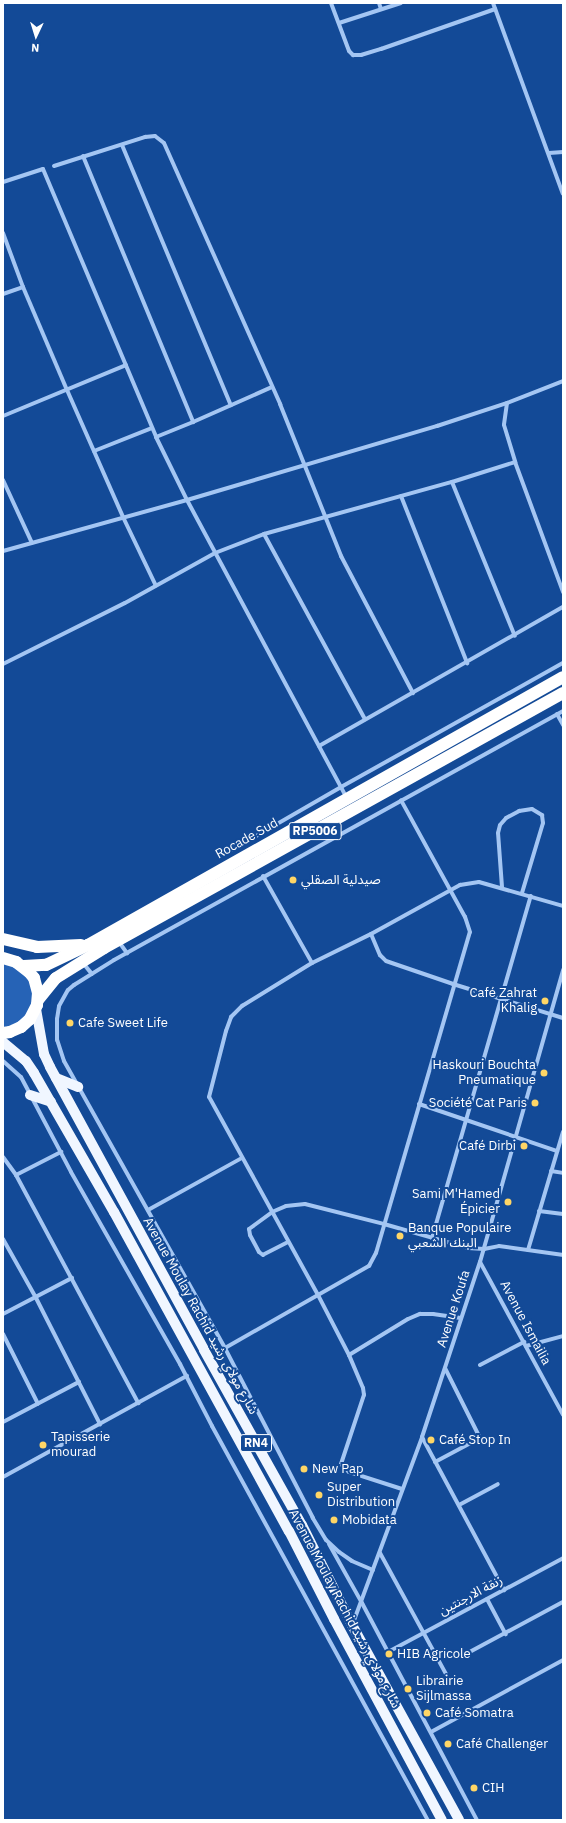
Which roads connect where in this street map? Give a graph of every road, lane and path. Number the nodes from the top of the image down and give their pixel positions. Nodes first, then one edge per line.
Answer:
1 (331, 3) edge
2 (379, 3) edge
3 (401, 3) edge
4 (493, 3) edge
5 (381, 9) junction
6 (496, 9) junction
7 (339, 23) junction
8 (122, 145) junction
9 (563, 152) edge
10 (549, 153) junction
11 (83, 156) junction
12 (54, 166) dead end
13 (3, 182) edge
14 (563, 193) edge
15 (3, 233) edge
16 (23, 287) junction
17 (3, 294) edge
18 (126, 365) junction
19 (563, 381) edge
20 (272, 387) junction
21 (67, 390) junction
22 (508, 403) junction
23 (231, 405) junction
24 (3, 416) edge
25 (193, 422) junction
26 (152, 428) junction
27 (156, 437) junction
28 (94, 451) junction
29 (515, 462) junction
30 (305, 465) junction
31 (3, 480) edge
32 (452, 482) junction
33 (401, 496) junction
34 (187, 500) junction
35 (325, 516) junction
36 (123, 517) junction
37 (264, 534) junction
38 (32, 543) junction
39 (3, 551) edge
40 (215, 553) junction
41 (156, 586) junction
42 (563, 592) edge
43 (563, 608) edge
44 (515, 636) junction
45 (467, 663) junction
46 (563, 663) edge
47 (3, 664) edge
48 (563, 677) edge
49 (563, 692) edge
50 (413, 693) junction
51 (563, 711) edge
52 (557, 714) junction
53 (364, 719) junction
54 (563, 725) edge
55 (319, 746) junction
56 (341, 787) junction
57 (347, 798) junction
58 (401, 800) junction
59 (232, 850) dead end
60 (263, 876) junction
61 (502, 887) junction
62 (450, 891) junction
63 (522, 893) junction
64 (531, 896) junction
65 (563, 906) edge
66 (371, 934) junction
67 (3, 939) edge
68 (118, 940) junction
69 (88, 944) junction
70 (127, 953) junction
71 (3, 958) edge
72 (81, 961) junction
73 (312, 963) junction
74 (24, 966) junction
75 (563, 970) edge
76 (92, 974) junction
77 (562, 976) edge
78 (453, 984) junction
79 (501, 999) junction
80 (37, 1005) junction
81 (549, 1014) junction
82 (563, 1018) edge
83 (3, 1033) edge
84 (3, 1042) edge
85 (3, 1061) edge
86 (56, 1078) junction
87 (78, 1087) junction
88 (30, 1095) junction
89 (51, 1102) junction
90 (419, 1104) junction
91 (465, 1119) junction
92 (563, 1132) edge
93 (516, 1137) junction
94 (557, 1150) junction
95 (60, 1152) junction
96 (3, 1157) edge
97 (242, 1158) junction
98 (552, 1171) junction
99 (563, 1173) edge
100 (16, 1175) junction
101 (148, 1210) junction
102 (539, 1211) junction
103 (272, 1212) junction
104 (563, 1214) edge
105 (384, 1224) junction
106 (432, 1238) junction
107 (3, 1239) edge
108 (288, 1242) junction
109 (484, 1249) junction
110 (528, 1250) junction
111 (563, 1256) edge
112 (480, 1262) junction
113 (72, 1278) junction
114 (318, 1295) junction
115 (35, 1296) junction
116 (3, 1314) edge
117 (461, 1318) junction
118 (3, 1334) edge
119 (563, 1336) edge
120 (525, 1344) junction
121 (224, 1348) junction
122 (349, 1355) junction
123 (480, 1365) dead end
124 (445, 1368) junction
125 (187, 1376) junction
126 (79, 1382) junction
127 (38, 1404) junction
128 (138, 1404) junction
129 (563, 1415) edge
130 (4, 1420) edge
131 (100, 1424) junction
132 (422, 1437) junction
133 (435, 1462) junction
134 (3, 1477) edge
135 (498, 1484) dead end
136 (402, 1489) junction
137 (458, 1505) junction
138 (326, 1540) junction
139 (380, 1553) junction
140 (563, 1558) edge
141 (373, 1570) junction
142 (504, 1590) junction
143 (487, 1599) junction
144 (563, 1602) edge
145 (362, 1603) junction
146 (352, 1625) junction
147 (424, 1633) junction
148 (506, 1634) junction
149 (388, 1652) junction
150 (464, 1655) dead end
151 (563, 1660) edge
152 (446, 1674) dead end
153 (431, 1732) junction
154 (427, 1819) edge
155 (422, 1820) edge
156 (442, 1820) edge
157 (458, 1820) edge
158 (477, 1820) edge

1 - 7 street
2 - 5 street
3 - 5 street
4 - 6 street
5 - 7 street
6 - 7 street
6 - 10 street
8 - 11 street
8 - 20 street
8 - 23 street
9 - 10 street
10 - 14 street
11 - 12 street
11 - 25 street
13 - 18 street
15 - 16 street
16 - 17 street
16 - 21 street
18 - 21 street
18 - 26 street
19 - 22 street
20 - 23 street
20 - 30 street
21 - 24 street
21 - 28 street
22 - 29 street
22 - 30 street
23 - 25 street
25 - 27 street
26 - 27 street
26 - 28 street
27 - 34 street
28 - 36 street
29 - 32 street
29 - 42 street
30 - 34 street
30 - 35 street
31 - 38 street
32 - 33 street
32 - 44 street
33 - 35 street
33 - 45 street
34 - 36 street
34 - 40 street
35 - 37 street
35 - 50 street
36 - 38 street
36 - 41 street
37 - 40 street
37 - 53 street
38 - 39 street
40 - 41 street
40 - 55 street
41 - 47 street
43 - 44 street
44 - 45 street
45 - 50 street
46 - 56 street
48 - 57 highway, Rocade Sud / RP5006
49 - 68 highway, Rocade Sud / RP5006
50 - 53 street
51 - 52 street
52 - 54 street
52 - 58 street
53 - 55 street
55 - 56 street
56 - 57 street
56 - 59 street
57 - 69 highway, Rocade Sud / RP5006
58 - 60 street
58 - 62 street
60 - 70 street
60 - 73 street
61 - 62 street
61 - 63 street
61 - 63 street
62 - 66 street
62 - 78 street
63 - 64 street
64 - 65 street
64 - 79 street
66 - 73 street
66 - 78 street
67 - 69 highway
68 - 70 street
68 - 72 highway, Rocade Sud / RP5006
69 - 74 highway, Rocade Sud / RP5006
70 - 76 street
71 - 74 highway
72 - 76 street
72 - 80 highway, Rocade Sud / RP5006
73 - 97 street
74 - 80 highway, RN4
75 - 77 street, Avenue Koufa
76 - 87 street
77 - 81 street, Avenue Koufa
78 - 79 street
78 - 90 street
79 - 81 street
79 - 91 street
80 - 83 highway, Rocade Sud
80 - 86 main road, Avenue Moulay Rachid شارع مولاي رشيد / RN4
81 - 82 street
81 - 93 street, Avenue Koufa
84 - 89 main road, Avenue Moulay Rachid شارع مولاي رشيد / RN4
85 - 88 street
86 - 87 main road
86 - 146 main road, Avenue Moulay Rachid شارع مولاي رشيد / RN4
87 - 101 street
88 - 89 main road
88 - 95 street
89 - 156 main road, Avenue Moulay Rachid شارع مولاي رشيد / RN4
90 - 91 street
90 - 105 street
91 - 93 street
91 - 106 street
92 - 94 street
93 - 94 street
93 - 109 street, Avenue Koufa
94 - 98 street
95 - 100 street
95 - 125 street
96 - 100 street
97 - 101 street
97 - 103 street
98 - 99 street
98 - 102 street
100 - 113 street
101 - 121 street
102 - 104 street
102 - 110 street
103 - 105 street
103 - 108 street
103 - 108 street
105 - 106 street
105 - 114 street
106 - 109 street
107 - 115 street
108 - 114 street
109 - 110 street
109 - 112 street, Avenue Koufa
110 - 111 street
112 - 117 street, Avenue Koufa
112 - 120 street, Avenue Ismailia
113 - 115 street
113 - 128 street
114 - 121 street
114 - 122 street
115 - 116 street
115 - 126 street
117 - 122 street
117 - 124 street, Avenue Koufa
118 - 127 street
119 - 120 street
120 - 123 street
120 - 129 street, Avenue Ismailia
121 - 138 street
122 - 136 street
124 - 132 street, Avenue Koufa
124 - 133 street
125 - 128 street
125 - 154 street
126 - 127 street
126 - 131 street
127 - 130 street
128 - 131 street
131 - 134 street
132 - 133 street
132 - 136 street, Avenue Koufa
133 - 137 street
135 - 137 street
136 - 139 street, Avenue Koufa
137 - 142 street
138 - 141 street
138 - 145 street
139 - 141 street, Avenue Koufa
139 - 147 street
140 - 142 street, زنقة الارجنتين
141 - 145 street, Avenue Koufa
142 - 143 street, زنقة الارجنتين
143 - 147 street, زنقة الارجنتين
143 - 148 street
144 - 148 street
145 - 146 street, Avenue Koufa
145 - 149 street
146 - 157 main road, Avenue Moulay Rachid شارع مولاي رشيد / RN4
147 - 149 street, زنقة الارجنتين
147 - 152 street
148 - 150 street
149 - 153 street
151 - 153 street
153 - 158 street
154 - 155 street

